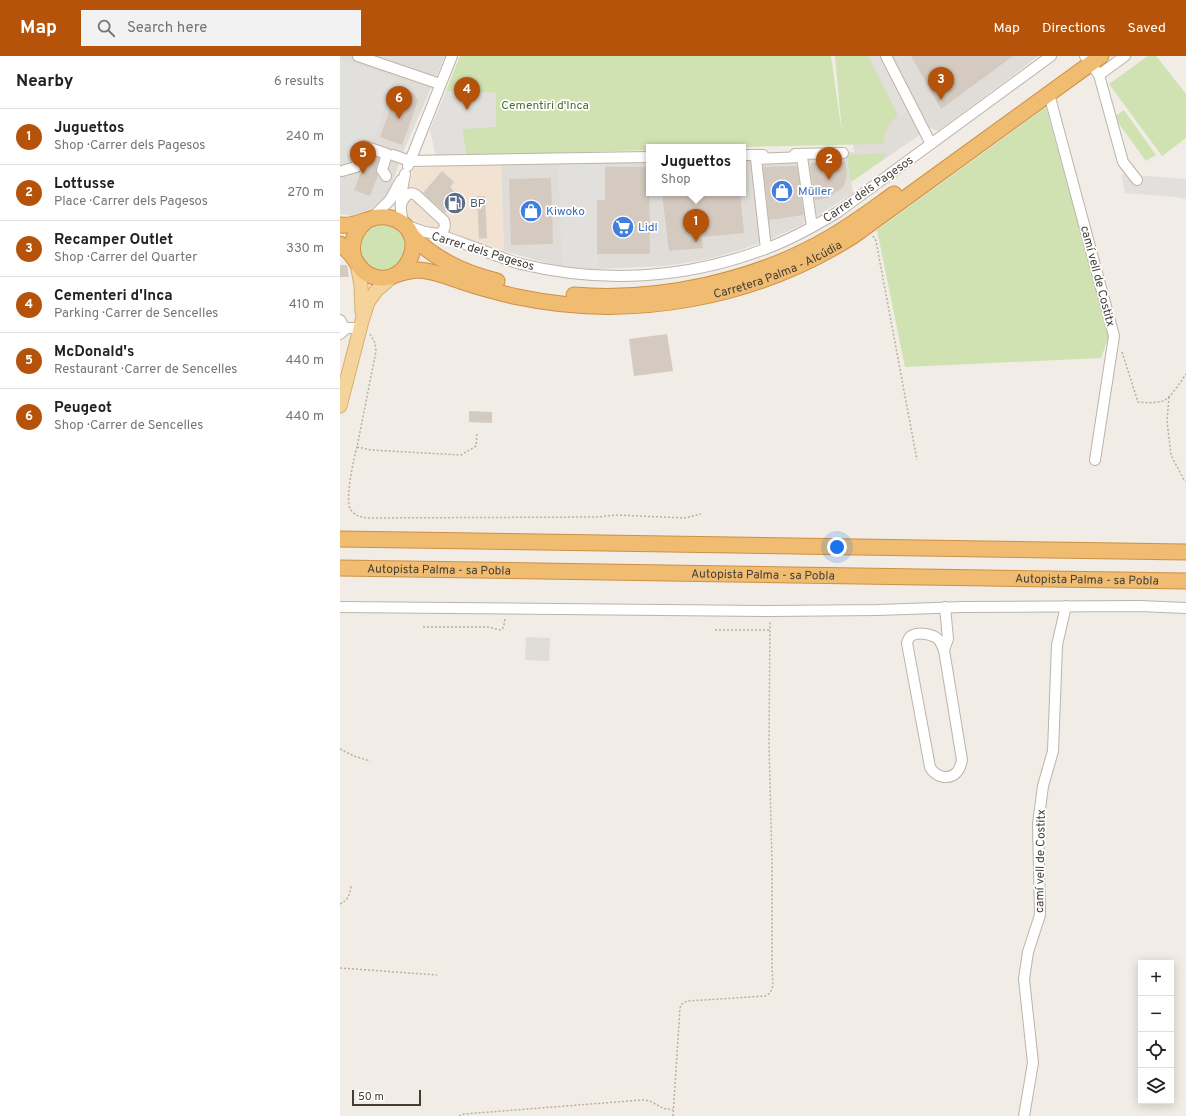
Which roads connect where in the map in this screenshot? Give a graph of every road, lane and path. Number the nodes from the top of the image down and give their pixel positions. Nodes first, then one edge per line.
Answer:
1 (358, 56) edge
2 (452, 56) edge
3 (886, 56) edge
4 (1052, 56) edge
5 (1125, 56) edge
6 (1092, 61) edge
7 (440, 84) junction
8 (1049, 94) junction
9 (931, 144) junction
10 (843, 153) dead end
11 (393, 155) dead end
12 (746, 155) edge
13 (646, 157) edge
14 (410, 162) junction
15 (342, 170) dead end
16 (405, 174) junction
17 (386, 176) dead end
18 (1137, 180) dead end
19 (401, 204) junction
20 (368, 220) junction
21 (340, 225) edge
22 (867, 226) junction
23 (812, 227) junction
24 (408, 230) junction
25 (438, 234) junction
26 (340, 244) edge
27 (766, 249) junction
28 (356, 261) junction
29 (396, 275) junction
30 (361, 325) junction
31 (342, 328) edge
32 (1114, 336) junction
33 (1186, 374) edge
34 (1169, 397) junction
35 (340, 406) edge
36 (477, 434) dead end
37 (357, 447) junction
38 (917, 460) dead end
39 (1095, 460) dead end
40 (1186, 481) edge
41 (701, 514) dead end
42 (340, 539) edge
43 (1186, 552) edge
44 (340, 568) edge
45 (1186, 581) edge
46 (1066, 606) junction
47 (340, 607) edge
48 (945, 607) junction
49 (1186, 608) edge
50 (506, 609) junction
51 (770, 611) junction
52 (423, 627) dead end
53 (715, 630) dead end
54 (770, 630) junction
55 (944, 650) junction
56 (340, 749) edge
57 (370, 761) dead end
58 (351, 886) dead end
59 (340, 904) edge
60 (340, 968) edge
61 (437, 975) dead end
62 (673, 1109) junction
63 (459, 1116) edge
64 (673, 1116) edge
65 (1024, 1116) edge

1 - 7 street
2 - 7 street
3 - 9 street
4 - 9 street, Carrer dels Pagesos
5 - 6 street
6 - 8 highway, Carretera Palma - Alcúdia
6 - 18 street
6 - 24 highway, Carretera Palma - Alcúdia
7 - 14 street
8 - 22 highway, Carretera Palma - Alcúdia
8 - 32 street, camí vell de Costitx
9 - 23 street, Carrer dels Pagesos
10 - 12 street
11 - 14 street
13 - 14 street
14 - 16 street
15 - 17 street
16 - 19 street
16 - 20 street
19 - 24 street
19 - 25 street
20 - 21 highway
20 - 24 highway
20 - 28 highway
22 - 29 highway, Carretera Palma - Alcúdia
22 - 38 path
23 - 27 street, Carrer dels Pagesos
23 - 27 street
24 - 25 street, Carrer dels Pagesos
24 - 29 highway
25 - 27 street, Carrer dels Pagesos
26 - 28 highway
28 - 29 highway
28 - 30 main road
29 - 30 main road
30 - 31 street
30 - 35 main road
30 - 37 path
32 - 34 path
32 - 39 street, camí vell de Costitx
33 - 34 path
34 - 40 path
36 - 37 path
37 - 41 path
42 - 43 highway
44 - 45 highway, Autopista Palma - sa Pobla
46 - 48 street
46 - 49 street
46 - 65 street, camí vell de Costitx
47 - 50 street
48 - 51 street
48 - 55 street
50 - 51 street
50 - 52 path
51 - 54 path
53 - 54 path
54 - 62 path
55 - 55 street
56 - 57 path
58 - 59 path
60 - 61 path
62 - 63 path
62 - 64 path

